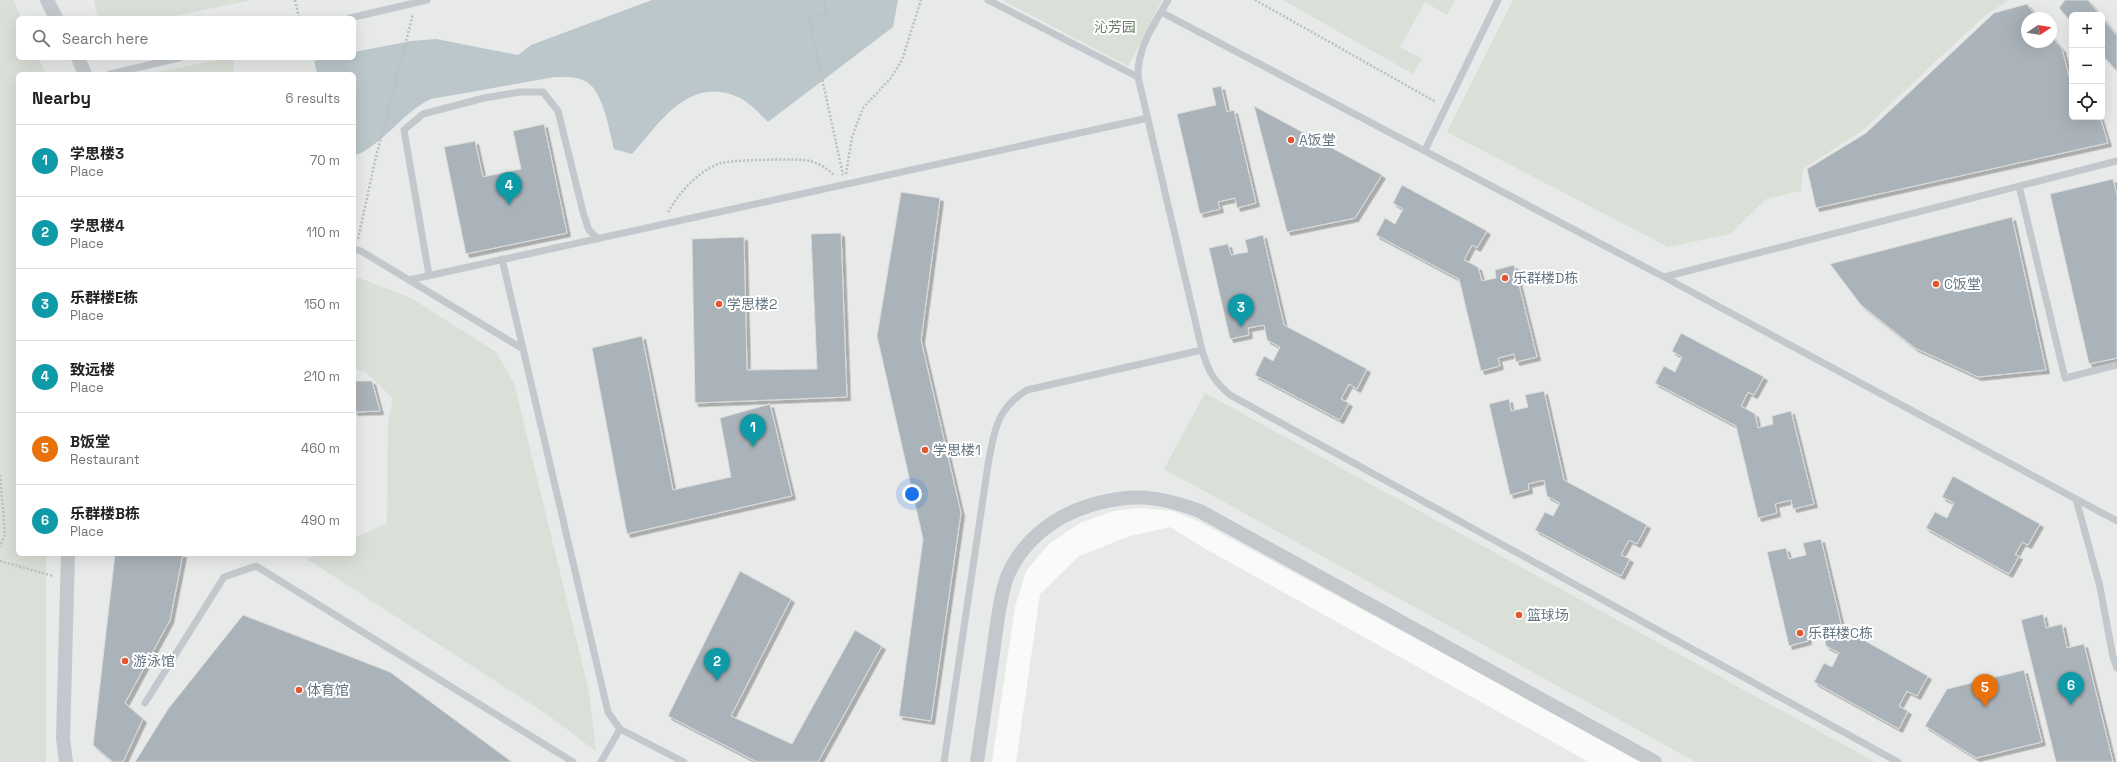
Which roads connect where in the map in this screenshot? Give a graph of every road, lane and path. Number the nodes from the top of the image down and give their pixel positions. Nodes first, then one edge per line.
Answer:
1 (47, 0) edge
2 (295, 0) edge
3 (426, 0) edge
4 (824, 0) edge
5 (921, 0) edge
6 (988, 0) edge
7 (1168, 0) edge
8 (1256, 0) edge
9 (1498, 0) edge
10 (416, 2) junction
11 (1161, 12) junction
12 (55, 16) edge
13 (299, 16) edge
14 (356, 17) edge
15 (79, 60) edge
16 (170, 60) edge
17 (84, 72) edge
18 (119, 72) edge
19 (1138, 77) junction
20 (1446, 108) junction
21 (1148, 118) junction
22 (1425, 150) junction
23 (2117, 161) edge
24 (845, 184) junction
25 (2019, 186) junction
26 (661, 225) junction
27 (598, 239) junction
28 (356, 245) edge
29 (356, 249) edge
30 (502, 259) junction
31 (429, 276) junction
32 (1664, 277) junction
33 (409, 280) junction
34 (523, 349) junction
35 (1202, 350) junction
36 (2117, 365) edge
37 (0, 475) edge
38 (2076, 499) junction
39 (2117, 521) edge
40 (0, 547) edge
41 (68, 556) edge
42 (0, 561) edge
43 (67, 580) junction
44 (2117, 668) edge
45 (145, 703) dead end
46 (620, 729) junction
47 (669, 759) edge
48 (66, 762) edge
49 (573, 762) edge
50 (601, 762) edge
51 (684, 762) edge
52 (944, 762) edge
53 (977, 762) edge
54 (1655, 762) edge
55 (1898, 762) edge

1 - 12 street
2 - 13 path
3 - 10 lane
4 - 24 path
5 - 24 path
6 - 19 lane
7 - 11 lane
8 - 20 path
9 - 20 lane
10 - 14 lane
10 - 28 path
11 - 19 lane
11 - 22 lane
15 - 17 street
16 - 18 lane
19 - 21 lane
20 - 22 lane
21 - 24 lane
21 - 35 lane
22 - 32 lane
23 - 25 lane
24 - 26 lane
24 - 26 path
25 - 32 lane
25 - 36 lane
26 - 27 lane
27 - 30 lane
27 - 31 lane
29 - 33 lane
30 - 31 lane
30 - 34 lane
31 - 33 lane
32 - 38 lane
33 - 34 lane
34 - 46 lane
35 - 52 lane
35 - 55 lane
37 - 40 path
38 - 39 lane
38 - 44 lane
41 - 43 street
42 - 43 path
43 - 48 street
45 - 49 lane
46 - 47 lane
46 - 50 lane
47 - 51 lane
53 - 54 street

